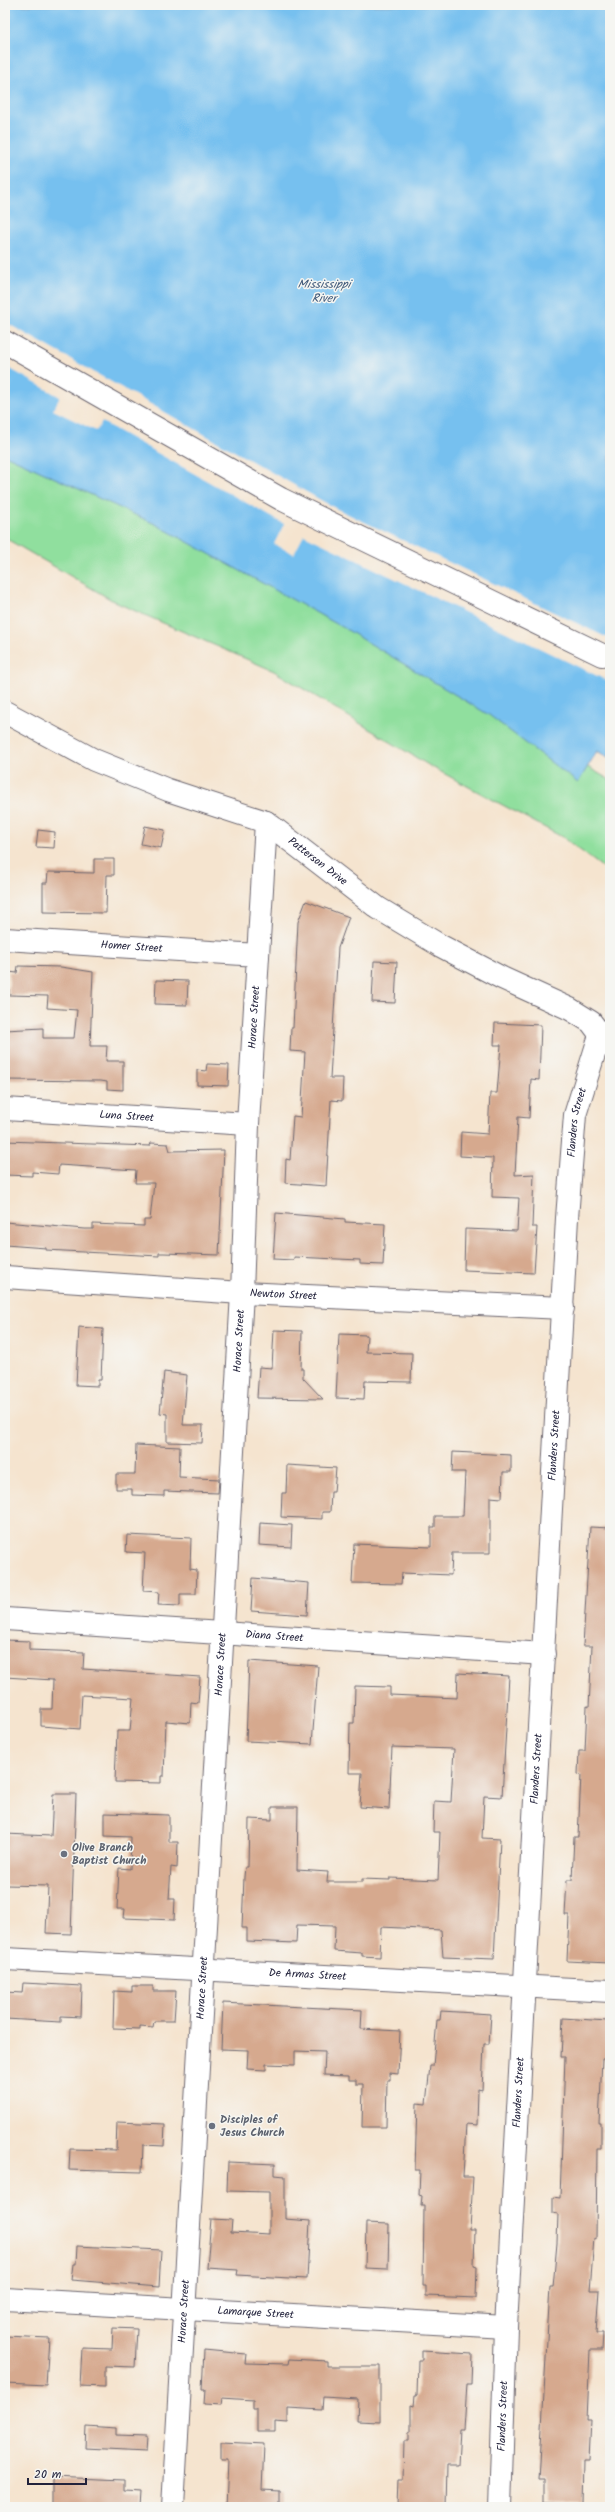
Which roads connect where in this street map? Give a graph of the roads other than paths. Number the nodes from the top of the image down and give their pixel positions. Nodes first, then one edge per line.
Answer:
1 (5, 342) edge
2 (602, 655) dead end
3 (5, 712) edge
4 (266, 822) junction
5 (5, 939) edge
6 (258, 955) junction
7 (605, 1041) edge
8 (5, 1109) edge
9 (248, 1124) junction
10 (5, 1277) edge
11 (242, 1293) junction
12 (563, 1308) junction
13 (5, 1619) edge
14 (222, 1633) junction
15 (544, 1654) junction
16 (5, 1959) edge
17 (204, 1969) junction
18 (525, 1986) junction
19 (610, 1991) edge
20 (5, 2299) edge
21 (185, 2309) junction
22 (506, 2327) junction
23 (173, 2507) edge
24 (500, 2507) edge

1 - 2 street
3 - 4 street, Patterson Drive
4 - 6 street, Horace Street
4 - 7 street, Patterson Drive
5 - 6 street, Homer Street
6 - 9 street, Horace Street
7 - 12 street, Flanders Street
8 - 9 street, Luna Street
9 - 11 street, Horace Street
10 - 11 street, Newton Street
11 - 12 street, Newton Street
11 - 14 street, Horace Street
12 - 15 street, Flanders Street
13 - 14 street, Diana Street
14 - 15 street, Diana Street
14 - 17 street, Horace Street
15 - 18 street, Flanders Street
16 - 17 street, De Armas Street
17 - 18 street, De Armas Street
17 - 21 street, Horace Street
18 - 19 street, De Armas Street
18 - 22 street, Flanders Street
20 - 21 street, Lamarque Street
21 - 22 street, Lamarque Street
21 - 23 street, Horace Street
22 - 24 street, Flanders Street

